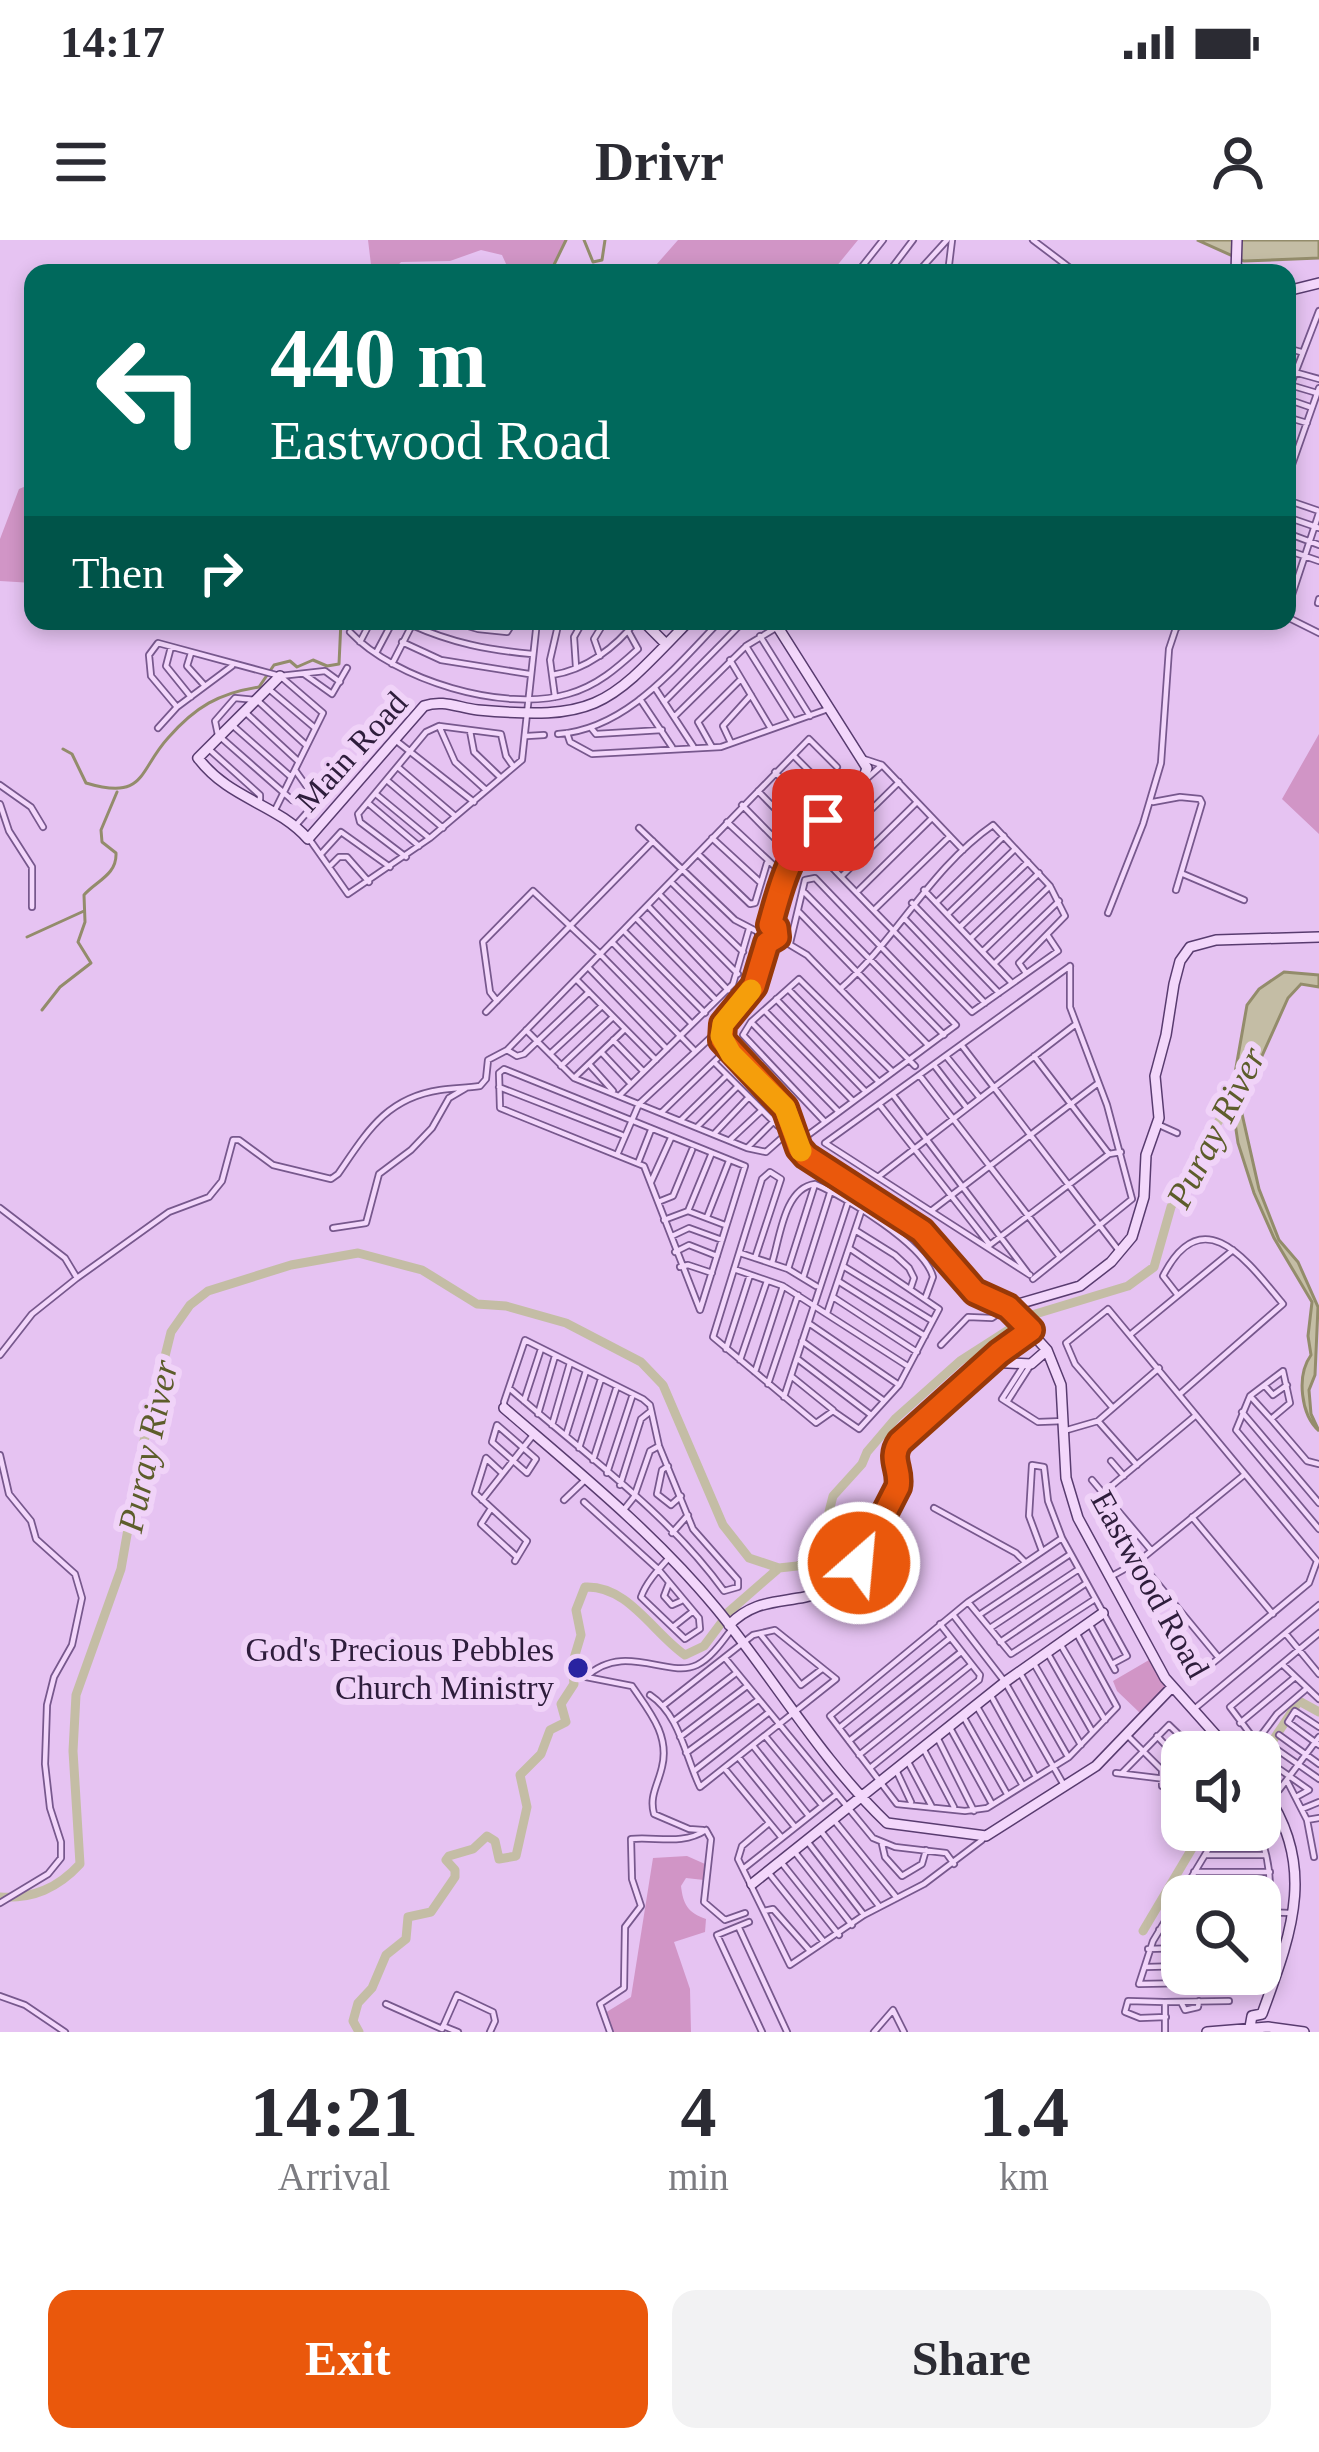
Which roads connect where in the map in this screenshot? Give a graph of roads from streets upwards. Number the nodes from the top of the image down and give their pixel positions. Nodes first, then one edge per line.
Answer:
1 (883, 240) edge
2 (913, 240) edge
3 (949, 240) edge
4 (1033, 240) edge
5 (864, 264) edge
6 (895, 264) edge
7 (926, 264) edge
8 (1065, 264) edge
9 (1319, 311) edge
10 (1306, 338) junction
11 (1319, 343) edge
12 (1296, 351) edge
13 (1301, 352) junction
14 (1296, 366) edge
15 (1318, 391) edge
16 (1296, 400) edge
17 (1312, 408) junction
18 (1296, 420) edge
19 (1307, 423) junction
20 (1297, 453) edge
21 (1319, 512) edge
22 (1317, 528) edge
23 (1296, 537) edge
24 (1310, 542) junction
25 (1319, 544) edge
26 (1296, 553) edge
27 (1305, 556) junction
28 (1319, 561) edge
29 (1296, 584) edge
30 (366, 630) edge
31 (388, 630) edge
32 (409, 630) edge
33 (426, 630) edge
34 (536, 630) edge
35 (556, 630) edge
36 (578, 630) edge
37 (599, 630) edge
38 (654, 630) edge
39 (680, 630) edge
40 (711, 630) edge
41 (735, 630) edge
42 (768, 630) edge
43 (783, 630) edge
44 (1176, 630) edge
45 (628, 631) joint
46 (350, 632) dead end
47 (760, 636) junction
48 (360, 642) junction
49 (402, 643) junction
50 (666, 644) junction
51 (746, 646) junction
52 (171, 647) junction
53 (191, 653) junction
54 (375, 654) junction
55 (532, 654) junction
56 (600, 656) junction
57 (730, 660) junction
58 (233, 664) junction
59 (392, 665) junction
60 (347, 668) dead end
61 (577, 668) junction
62 (303, 674) junction
63 (531, 674) junction
64 (273, 675) junction
65 (552, 675) junction
66 (741, 679) junction
67 (340, 682) junction
68 (205, 686) junction
69 (655, 688) junction
70 (270, 691) junction
71 (751, 695) junction
72 (191, 697) junction
73 (555, 697) junction
74 (530, 698) junction
75 (640, 699) junction
76 (257, 700) junction
77 (664, 702) junction
78 (178, 707) junction
79 (828, 710) junction
80 (245, 712) junction
81 (528, 714) junction
82 (810, 716) junction
83 (674, 717) junction
84 (793, 722) junction
85 (231, 724) junction
86 (439, 726) junction
87 (590, 727) junction
88 (158, 728) dead end
89 (315, 728) junction
90 (772, 729) junction
91 (662, 730) junction
92 (470, 731) junction
93 (567, 733) junction
94 (557, 734) dead end
95 (218, 735) junction
96 (544, 735) dead end
97 (527, 736) junction
98 (394, 739) junction
99 (731, 743) junction
100 (306, 745) junction
101 (206, 746) junction
102 (692, 746) junction
103 (672, 747) junction
104 (712, 748) junction
105 (411, 751) junction
106 (793, 755) junction
107 (864, 759) junction
108 (298, 761) junction
109 (882, 765) junction
110 (513, 766) junction
111 (837, 766) dead end
112 (399, 768) junction
113 (775, 772) junction
114 (293, 773) junction
115 (500, 777) junction
116 (388, 782) junction
117 (864, 782) junction
118 (898, 782) junction
119 (0, 785) edge
120 (486, 790) junction
121 (757, 790) junction
122 (284, 791) junction
123 (377, 795) junction
124 (292, 800) dead end
125 (474, 802) junction
126 (917, 802) junction
127 (368, 803) junction
128 (841, 803) junction
129 (1150, 803) junction
130 (0, 804) edge
131 (258, 805) junction
132 (742, 805) junction
133 (274, 812) junction
134 (455, 816) junction
135 (932, 818) junction
136 (823, 820) junction
137 (727, 822) junction
138 (296, 825) junction
139 (43, 827) dead end
140 (443, 828) junction
141 (639, 828) dead end
142 (1004, 836) junction
143 (949, 837) junction
144 (430, 838) junction
145 (712, 838) junction
146 (804, 838) junction
147 (308, 839) junction
148 (653, 841) junction
149 (419, 846) junction
150 (1016, 849) junction
151 (963, 850) junction
152 (321, 854) junction
153 (698, 854) junction
154 (791, 855) junction
155 (406, 856) junction
156 (823, 857) junction
157 (1028, 862) junction
158 (767, 863) junction
159 (331, 866) junction
160 (392, 867) junction
161 (684, 868) junction
162 (1039, 873) junction
163 (1181, 873) junction
164 (784, 875) junction
165 (842, 876) junction
166 (369, 882) junction
167 (671, 882) junction
168 (760, 883) junction
169 (1050, 886) junction
170 (803, 890) junction
171 (924, 890) junction
172 (1176, 890) dead end
173 (858, 892) junction
174 (659, 894) junction
175 (1244, 899) dead end
176 (1059, 901) junction
177 (937, 902) junction
178 (912, 903) junction
179 (648, 906) junction
180 (32, 907) dead end
181 (875, 909) junction
182 (798, 911) junction
183 (1108, 913) dead end
184 (947, 914) junction
185 (636, 918) junction
186 (904, 918) junction
187 (571, 926) junction
188 (960, 926) junction
189 (624, 931) junction
190 (894, 933) junction
191 (763, 935) junction
192 (1048, 936) junction
193 (1319, 937) edge
194 (971, 938) junction
195 (612, 942) junction
196 (790, 943) junction
197 (883, 948) junction
198 (983, 951) junction
199 (743, 952) junction
200 (600, 954) junction
201 (871, 961) junction
202 (995, 963) junction
203 (588, 967) junction
204 (859, 973) junction
205 (1026, 973) junction
206 (737, 974) junction
207 (576, 980) junction
208 (1013, 983) junction
209 (788, 989) junction
210 (840, 989) junction
211 (728, 990) junction
212 (589, 992) junction
213 (1000, 993) junction
214 (776, 999) junction
215 (497, 1001) junction
216 (716, 1001) junction
217 (986, 1003) junction
218 (602, 1006) junction
219 (764, 1010) junction
220 (486, 1012) dead end
221 (705, 1013) junction
222 (613, 1017) junction
223 (751, 1022) junction
224 (692, 1024) junction
225 (1076, 1024) junction
226 (721, 1028) junction
227 (625, 1029) junction
228 (526, 1030) junction
229 (944, 1035) junction
230 (680, 1036) junction
231 (614, 1040) junction
232 (537, 1042) junction
233 (962, 1045) junction
234 (929, 1046) junction
235 (727, 1048) junction
236 (507, 1049) junction
237 (667, 1049) junction
238 (694, 1051) junction
239 (601, 1052) junction
240 (550, 1054) junction
241 (946, 1056) junction
242 (1034, 1056) junction
243 (656, 1060) junction
244 (714, 1062) junction
245 (912, 1063) junction
246 (589, 1064) junction
247 (934, 1065) junction
248 (561, 1066) junction
249 (644, 1072) junction
250 (893, 1072) junction
251 (727, 1075) junction
252 (920, 1076) junction
253 (574, 1078) junction
254 (879, 1082) junction
255 (631, 1084) junction
256 (1097, 1084) junction
257 (738, 1086) junction
258 (499, 1087) junction
259 (994, 1087) junction
260 (466, 1088) junction
261 (866, 1092) junction
262 (617, 1095) junction
263 (893, 1095) junction
264 (749, 1097) junction
265 (980, 1098) junction
266 (853, 1101) junction
267 (1071, 1102) junction
268 (879, 1104) junction
269 (639, 1105) junction
270 (967, 1108) junction
271 (762, 1110) junction
272 (839, 1112) junction
273 (661, 1113) junction
274 (630, 1119) junction
275 (953, 1119) junction
276 (680, 1121) junction
277 (825, 1122) junction
278 (1163, 1125) junction
279 (697, 1127) junction
280 (793, 1128) junction
281 (651, 1130) junction
282 (1177, 1133) dead end
283 (623, 1135) junction
284 (714, 1135) junction
285 (1029, 1135) junction
286 (670, 1138) junction
287 (927, 1139) junction
288 (730, 1141) junction
289 (1171, 1142) dead end
290 (797, 1143) junction
291 (692, 1148) junction
292 (748, 1148) junction
293 (914, 1149) junction
294 (1121, 1152) junction
295 (617, 1154) junction
296 (712, 1154) junction
297 (1109, 1154) junction
298 (729, 1161) junction
299 (638, 1163) junction
300 (990, 1165) junction
301 (878, 1177) junction
302 (650, 1183) junction
303 (814, 1184) junction
304 (1069, 1184) junction
305 (964, 1185) junction
306 (853, 1187) junction
307 (830, 1192) junction
308 (951, 1195) junction
309 (658, 1202) junction
310 (846, 1202) junction
311 (0, 1208) edge
312 (688, 1210) junction
313 (931, 1211) junction
314 (862, 1212) junction
315 (1028, 1214) junction
316 (707, 1217) junction
317 (664, 1220) junction
318 (1101, 1225) junction
319 (728, 1226) junction
320 (333, 1228) dead end
321 (855, 1230) junction
322 (670, 1236) junction
323 (1001, 1236) junction
324 (722, 1240) junction
325 (988, 1246) junction
326 (849, 1248) junction
327 (1233, 1250) junction
328 (675, 1252) junction
329 (740, 1252) junction
330 (1120, 1252) junction
331 (717, 1256) junction
332 (1060, 1257) junction
333 (755, 1258) junction
334 (772, 1263) junction
335 (843, 1266) junction
336 (680, 1267) junction
337 (734, 1269) junction
338 (788, 1269) junction
339 (712, 1273) junction
340 (750, 1275) junction
341 (1031, 1277) junction
342 (76, 1278) junction
343 (803, 1278) junction
344 (767, 1281) junction
345 (838, 1281) junction
346 (783, 1286) junction
347 (818, 1287) junction
348 (911, 1287) junction
349 (1178, 1294) junction
350 (798, 1295) junction
351 (926, 1296) junction
352 (1051, 1296) junction
353 (833, 1297) junction
354 (813, 1304) junction
355 (1010, 1309) junction
356 (827, 1313) junction
357 (933, 1321) junction
358 (808, 1323) junction
359 (1030, 1330) junction
360 (1131, 1334) junction
361 (925, 1336) junction
362 (802, 1341) junction
363 (941, 1345) dead end
364 (541, 1349) junction
365 (726, 1349) junction
366 (1047, 1350) junction
367 (917, 1352) junction
368 (0, 1355) edge
369 (555, 1356) junction
370 (797, 1358) junction
371 (740, 1360) junction
372 (570, 1363) junction
373 (988, 1363) junction
374 (1028, 1364) junction
375 (908, 1366) junction
376 (1160, 1368) junction
377 (586, 1371) junction
378 (754, 1372) junction
379 (790, 1376) junction
380 (602, 1378) junction
381 (768, 1384) junction
382 (899, 1385) junction
383 (1264, 1385) junction
384 (1287, 1385) junction
385 (617, 1386) junction
386 (509, 1388) junction
387 (1180, 1393) junction
388 (632, 1394) junction
389 (1250, 1396) junction
390 (784, 1397) junction
391 (883, 1400) junction
392 (524, 1401) junction
393 (1112, 1407) junction
394 (504, 1408) joint
395 (833, 1411) junction
396 (651, 1412) junction
397 (1242, 1412) junction
398 (538, 1414) junction
399 (1197, 1414) junction
400 (871, 1415) junction
401 (1271, 1419) junction
402 (1098, 1421) junction
403 (552, 1425) junction
404 (1064, 1426) junction
405 (534, 1434) junction
406 (566, 1437) junction
407 (659, 1446) junction
408 (523, 1447) junction
409 (579, 1448) junction
410 (0, 1455) edge
411 (512, 1460) junction
412 (592, 1460) junction
413 (1111, 1461) dead end
414 (1286, 1463) junction
415 (1319, 1464) edge
416 (1137, 1465) junction
417 (668, 1466) junction
418 (501, 1472) junction
419 (607, 1473) junction
420 (1272, 1474) junction
421 (1244, 1475) junction
422 (1124, 1477) junction
423 (585, 1480) junction
424 (1092, 1480) dead end
425 (620, 1485) junction
426 (1103, 1493) junction
427 (681, 1496) junction
428 (634, 1497) junction
429 (482, 1500) junction
430 (564, 1500) dead end
431 (584, 1502) dead end
432 (664, 1502) junction
433 (1319, 1503) edge
434 (491, 1508) junction
435 (934, 1508) dead end
436 (622, 1512) junction
437 (654, 1514) junction
438 (688, 1515) junction
439 (1192, 1517) junction
440 (1319, 1529) edge
441 (672, 1533) junction
442 (1062, 1538) junction
443 (1151, 1550) junction
444 (1042, 1551) junction
445 (1070, 1554) junction
446 (669, 1557) junction
447 (1139, 1561) junction
448 (1025, 1562) junction
449 (1078, 1569) junction
450 (658, 1570) junction
451 (1112, 1579) junction
452 (669, 1583) junction
453 (1086, 1583) junction
454 (1095, 1599) junction
455 (682, 1600) junction
456 (968, 1602) junction
457 (1319, 1605) edge
458 (692, 1612) junction
459 (1103, 1613) junction
460 (953, 1615) junction
461 (979, 1615) junction
462 (1273, 1615) junction
463 (1089, 1623) junction
464 (940, 1624) junction
465 (673, 1628) junction
466 (730, 1628) junction
467 (990, 1628) junction
468 (1076, 1632) junction
469 (759, 1633) junction
470 (1284, 1635) junction
471 (950, 1638) junction
472 (1317, 1638) edge
473 (1000, 1642) junction
474 (1060, 1643) junction
475 (741, 1644) junction
476 (1297, 1650) junction
477 (961, 1652) junction
478 (1047, 1652) junction
479 (725, 1658) junction
480 (1219, 1658) junction
481 (1033, 1662) junction
482 (1282, 1664) junction
483 (971, 1665) junction
484 (1208, 1666) dead end
485 (822, 1669) junction
486 (1019, 1671) junction
487 (737, 1673) junction
488 (1319, 1674) edge
489 (1294, 1678) junction
490 (1005, 1682) junction
491 (747, 1686) junction
492 (1173, 1689) junction
493 (1306, 1690) junction
494 (650, 1694) dead end
495 (990, 1694) junction
496 (1319, 1699) edge
497 (758, 1700) junction
498 (664, 1705) junction
499 (976, 1706) junction
500 (1193, 1710) junction
501 (795, 1712) junction
502 (768, 1713) junction
503 (963, 1716) junction
504 (1105, 1720) junction
505 (674, 1721) junction
506 (1240, 1723) junction
507 (780, 1726) junction
508 (949, 1726) junction
509 (1319, 1727) edge
510 (839, 1728) junction
511 (1212, 1731) edge
512 (1247, 1731) edge
513 (1264, 1731) edge
514 (1093, 1732) junction
515 (1161, 1733) edge
516 (1126, 1734) junction
517 (1157, 1736) junction
518 (1281, 1736) edge
519 (766, 1737) junction
520 (937, 1737) junction
521 (679, 1738) junction
522 (1161, 1740) edge
523 (849, 1741) junction
524 (1318, 1742) edge
525 (1081, 1745) junction
526 (754, 1747) junction
527 (923, 1748) junction
528 (1142, 1750) junction
529 (1281, 1753) edge
530 (686, 1754) junction
531 (1306, 1754) junction
532 (860, 1755) junction
533 (1069, 1756) junction
534 (739, 1757) junction
535 (907, 1760) junction
536 (1319, 1764) edge
537 (1298, 1765) junction
538 (870, 1768) junction
539 (1052, 1768) junction
540 (725, 1769) junction
541 (1161, 1769) edge
542 (896, 1770) junction
543 (694, 1772) junction
544 (1281, 1776) edge
545 (1036, 1777) junction
546 (1319, 1779) edge
547 (1286, 1781) junction
548 (880, 1782) junction
549 (1161, 1782) edge
550 (1281, 1784) edge
551 (1023, 1785) junction
552 (1065, 1787) junction
553 (1007, 1794) junction
554 (836, 1795) junction
555 (862, 1796) junction
556 (1296, 1798) junction
557 (1319, 1802) edge
558 (992, 1804) junction
559 (822, 1805) junction
560 (913, 1805) junction
561 (932, 1807) junction
562 (847, 1808) junction
563 (955, 1809) junction
564 (1302, 1809) junction
565 (974, 1811) junction
566 (809, 1816) junction
567 (1319, 1818) edge
568 (833, 1819) junction
569 (1307, 1820) junction
570 (769, 1823) junction
571 (796, 1827) junction
572 (1281, 1828) edge
573 (706, 1830) junction
574 (820, 1830) junction
575 (1315, 1835) edge
576 (986, 1836) junction
577 (782, 1838) junction
578 (807, 1841) junction
579 (882, 1844) junction
580 (926, 1850) junction
581 (794, 1851) junction
582 (1208, 1851) edge
583 (1266, 1851) edge
584 (1205, 1855) junction
585 (1267, 1855) junction
586 (1314, 1857) dead end
587 (781, 1862) junction
588 (954, 1864) junction
589 (742, 1869) junction
590 (1270, 1871) junction
591 (768, 1872) junction
592 (1194, 1872) junction
593 (1192, 1875) edge
594 (1270, 1875) edge
595 (752, 1884) junction
596 (897, 1898) junction
597 (0, 1904) edge
598 (879, 1906) junction
599 (764, 1911) junction
600 (745, 1912) dead end
601 (1281, 1914) edge
602 (864, 1915) junction
603 (1294, 1915) junction
604 (728, 1920) junction
605 (749, 1922) dead end
606 (852, 1924) junction
607 (1161, 1927) edge
608 (735, 1928) junction
609 (1159, 1930) joint
610 (838, 1935) junction
611 (824, 1942) junction
612 (1148, 1949) junction
613 (1161, 1949) edge
614 (809, 1951) junction
615 (1144, 1967) junction
616 (1161, 1967) edge
617 (1161, 1984) edge
618 (0, 1996) edge
619 (1229, 2001) dead end
620 (1164, 2002) junction
621 (386, 2004) dead end
622 (1262, 2014) junction
623 (1166, 2019) junction
624 (443, 2026) junction
625 (1250, 2027) junction
626 (1268, 2027) junction
627 (65, 2032) edge
628 (458, 2032) edge
629 (490, 2032) edge
630 (610, 2032) edge
631 (762, 2032) edge
632 (787, 2032) edge
633 (874, 2032) edge
634 (904, 2032) edge
635 (1168, 2032) edge
636 (1207, 2032) edge
637 (1304, 2032) edge

1 - 5 street
2 - 6 street
3 - 7 street
4 - 8 street
9 - 10 street
10 - 11 street
10 - 13 street
12 - 13 street
13 - 14 street
15 - 17 street
16 - 17 street
17 - 19 street
18 - 19 street
19 - 20 street
21 - 22 street
22 - 24 street
23 - 24 street
24 - 25 street
24 - 27 street
26 - 27 street
27 - 28 street
27 - 29 street
30 - 48 street
31 - 54 street
32 - 49 street
33 - 55 street
34 - 55 street
35 - 65 street
36 - 61 street
37 - 56 street
38 - 50 street
39 - 50 street, Main Road
40 - 69 street
41 - 77 street
42 - 47 street
43 - 79 street
44 - 129 street
45 - 56 street
45 - 73 street
46 - 48 street
47 - 51 street
47 - 82 street
48 - 54 street
49 - 59 street
49 - 63 street
50 - 81 street, Main Road
51 - 57 street
51 - 84 street
52 - 53 street
52 - 72 street
52 - 78 street
53 - 58 street
53 - 68 street
54 - 59 street
55 - 63 street
56 - 61 street
57 - 66 street
57 - 83 street
58 - 64 street
58 - 68 street
59 - 74 street
60 - 67 street
61 - 65 street
62 - 64 street
62 - 67 street
62 - 67 street
63 - 74 street
64 - 70 street
64 - 89 street
65 - 73 street
66 - 71 street
66 - 104 street
68 - 72 street
69 - 75 street
69 - 77 street
70 - 76 street
70 - 89 street
71 - 90 street
71 - 99 street
72 - 78 street
73 - 74 street
74 - 81 street
75 - 87 street
75 - 91 street
76 - 80 street
76 - 95 street
76 - 100 street
77 - 83 street
78 - 88 street
79 - 82 street
79 - 107 street
80 - 85 street
80 - 108 street
81 - 97 street
81 - 98 street, Main Road
82 - 84 street
83 - 102 street
84 - 90 street
85 - 95 street
85 - 114 street
86 - 92 street
86 - 105 street
86 - 120 street
87 - 91 street
87 - 93 street
89 - 100 street
90 - 99 street
91 - 103 street
92 - 110 street
92 - 115 street
93 - 94 street
93 - 103 street
95 - 101 street
95 - 122 street
96 - 97 street
97 - 110 street
98 - 105 street
98 - 147 street, Main Road
99 - 104 street
100 - 108 street
101 - 131 street
101 - 131 street
102 - 103 street
102 - 104 street
105 - 112 street
105 - 125 street
106 - 111 street
106 - 113 street
106 - 128 street
107 - 109 street
107 - 117 street
108 - 114 street
109 - 117 street
109 - 118 street
110 - 115 street
112 - 116 street
112 - 134 street
113 - 121 street
113 - 136 street
114 - 122 street
114 - 138 street
115 - 120 street
116 - 123 street
116 - 140 street
117 - 128 street
118 - 126 street
118 - 156 street
119 - 139 street
120 - 125 street
121 - 132 street
121 - 146 street
122 - 124 street
122 - 133 street
123 - 127 street
123 - 144 street
125 - 134 street
126 - 135 street
126 - 165 street
127 - 149 street
127 - 155 street
128 - 136 street
129 - 163 street
129 - 183 street
130 - 180 street
131 - 133 street
132 - 137 street
132 - 154 street
133 - 138 street
134 - 140 street
135 - 143 street
135 - 173 street
136 - 146 street
137 - 145 street
137 - 158 street
138 - 147 street
140 - 144 street
141 - 148 street
142 - 150 street
142 - 151 street
142 - 177 street
143 - 151 street
143 - 181 street
144 - 149 street
145 - 153 street
145 - 168 street
146 - 154 street
146 - 156 street
147 - 152 street
148 - 161 street
148 - 187 street
149 - 155 street
150 - 157 street
150 - 184 street
151 - 171 street
152 - 159 street
152 - 160 street
153 - 161 street
153 - 168 street
154 - 164 street
155 - 160 street
156 - 165 street
157 - 162 street
157 - 188 street
158 - 164 street
158 - 168 street
159 - 166 street
159 - 166 street
160 - 166 street
161 - 167 street
161 - 191 street
162 - 169 street
162 - 194 street
163 - 172 street
163 - 175 street
164 - 191 street
165 - 173 street
167 - 174 street
167 - 199 street
169 - 176 street
169 - 198 street
170 - 182 street
170 - 197 street
170 - 201 street
171 - 177 street
171 - 178 street
173 - 181 street
174 - 179 street
174 - 206 street
176 - 192 street
176 - 202 street
177 - 184 street
178 - 186 street
178 - 213 street
179 - 185 street
179 - 211 street
181 - 190 street
182 - 196 street
182 - 204 street
184 - 188 street
185 - 189 street
185 - 216 street
186 - 190 street
186 - 217 street
187 - 200 street
187 - 215 street
187 - 215 street
188 - 194 street
189 - 195 street
189 - 221 street
190 - 197 street
190 - 217 street
191 - 196 street
191 - 199 street
191 - 226 street
192 - 205 street
192 - 205 street
193 - 278 street
194 - 198 street
195 - 200 street
195 - 224 street
196 - 210 street
197 - 201 street
197 - 229 street
198 - 202 street
199 - 206 street
200 - 203 street
200 - 230 street
201 - 204 street
201 - 229 street
202 - 208 street
203 - 207 street
203 - 237 street
204 - 210 street
204 - 234 street
205 - 208 street
206 - 211 street
207 - 212 street
207 - 228 street
208 - 213 street
209 - 214 street
209 - 250 street
209 - 254 street
210 - 245 street
211 - 216 street
212 - 218 street
212 - 232 street
213 - 217 street
214 - 219 street
214 - 261 street
215 - 220 street
216 - 221 street
218 - 222 street
218 - 240 street
219 - 223 street
219 - 266 street
221 - 224 street
222 - 227 street
222 - 248 street
223 - 272 street
223 - 277 street
224 - 230 street
225 - 233 street
225 - 242 street
225 - 256 street
226 - 235 street
226 - 238 street
227 - 231 street
227 - 243 street
228 - 232 street
228 - 236 street
229 - 234 street
230 - 237 street
230 - 238 street
231 - 239 street
231 - 249 street
232 - 236 street
232 - 240 street
233 - 241 street
233 - 259 street
234 - 245 street
235 - 244 street
235 - 280 street
236 - 260 street
237 - 243 street
238 - 269 street
239 - 246 street
239 - 255 street
240 - 248 street
241 - 247 street
241 - 265 street
242 - 259 street
242 - 267 street
243 - 249 street
244 - 251 street
244 - 273 street
245 - 250 street
246 - 253 street
246 - 262 street
247 - 252 street
247 - 270 street
248 - 253 street
249 - 255 street
250 - 254 street
251 - 257 street
251 - 276 street
252 - 263 street
252 - 275 street
253 - 262 street
254 - 261 street
255 - 262 street
256 - 267 street
256 - 294 street
257 - 264 street
257 - 279 street
258 - 274 street
258 - 283 street
258 - 295 street
259 - 265 street
259 - 285 street
260 - 320 street
260 - 342 street
261 - 266 street
262 - 269 street
263 - 268 street
263 - 287 street
264 - 271 street
264 - 284 street
265 - 270 street
266 - 272 street
267 - 285 street
267 - 297 street
268 - 293 street
268 - 301 street
269 - 273 street
269 - 274 street
270 - 275 street
271 - 288 street
271 - 292 street
272 - 277 street
273 - 276 street
274 - 281 street
274 - 283 street
275 - 287 street
275 - 300 street
276 - 279 street
277 - 290 street
278 - 282 street
278 - 289 street
278 - 330 street
279 - 284 street
280 - 290 street
280 - 292 street
281 - 286 street
281 - 299 street
283 - 295 street
284 - 288 street
285 - 300 street
285 - 304 street
286 - 291 street
286 - 302 street
287 - 293 street
287 - 305 street
288 - 292 street
290 - 306 street, Eastwood Road
291 - 296 street
291 - 309 street
293 - 301 street
293 - 308 street
294 - 297 street
294 - 318 street
295 - 299 street
296 - 298 street
296 - 312 street
297 - 304 street
298 - 316 street
298 - 319 street
299 - 302 street
300 - 305 street
300 - 315 street
301 - 313 street
302 - 309 street
303 - 307 street
303 - 334 street
303 - 338 street
304 - 315 street
304 - 318 street
305 - 308 street
305 - 323 street
306 - 310 street
306 - 355 street, Eastwood Road
307 - 310 street
307 - 343 street
308 - 313 street
308 - 325 street
309 - 317 street
310 - 314 street
310 - 347 street
311 - 342 street
312 - 316 street
312 - 317 street
313 - 325 street
314 - 321 street
314 - 351 street
315 - 323 street
315 - 332 street
316 - 319 street
317 - 322 street
318 - 330 street
318 - 332 street
319 - 324 street
321 - 326 street
321 - 348 street
322 - 324 street
322 - 328 street
323 - 325 street
323 - 341 street
324 - 331 street
325 - 341 street
326 - 335 street
326 - 348 street
327 - 349 street
327 - 349 street
327 - 387 street
328 - 331 street
328 - 336 street
329 - 333 street
329 - 333 street
329 - 337 street
330 - 352 street
331 - 339 street
332 - 341 street
333 - 334 street
334 - 338 street
335 - 345 street
335 - 357 street
336 - 339 street
336 - 339 street
337 - 340 street
337 - 365 street
338 - 343 street
340 - 344 street
340 - 365 street
341 - 352 street
342 - 368 street
343 - 347 street
344 - 346 street
344 - 371 street
345 - 353 street
345 - 361 street
346 - 350 street
346 - 378 street
347 - 354 street
348 - 351 street
349 - 360 street
350 - 354 street
350 - 381 street
351 - 357 street
352 - 355 street
353 - 356 street
353 - 367 street
354 - 356 street
354 - 358 street
355 - 359 street, Eastwood Road
355 - 363 street
356 - 375 street
357 - 361 street
358 - 362 street
358 - 382 street
359 - 366 street, Eastwood Road
359 - 373 street
360 - 376 street
360 - 393 street
361 - 367 street
362 - 370 street
362 - 391 street
364 - 369 street
364 - 386 street
364 - 392 street
365 - 371 street
366 - 374 street
366 - 404 street, Eastwood Road
367 - 375 street
369 - 372 street
369 - 398 street
370 - 379 street
370 - 400 street
371 - 378 street
372 - 377 street
372 - 403 street
373 - 374 street
373 - 466 street
374 - 404 street
375 - 382 street
376 - 387 street
376 - 393 street
377 - 380 street
377 - 406 street
378 - 381 street
379 - 390 street
379 - 395 street
380 - 385 street
380 - 409 street
381 - 390 street
382 - 391 street
383 - 384 street
383 - 384 street
383 - 389 street
384 - 401 street
385 - 388 street
385 - 412 street
386 - 392 street
386 - 394 street
387 - 399 street
388 - 396 street
388 - 419 street
389 - 397 street
389 - 401 street
390 - 395 street
391 - 400 street
392 - 398 street
393 - 402 street
394 - 405 street
395 - 400 street
396 - 407 street
396 - 425 street
397 - 414 street
397 - 420 street
398 - 403 street
399 - 416 street
399 - 421 street
401 - 415 street
402 - 404 street
402 - 416 street
403 - 406 street
404 - 451 street, Eastwood Road
405 - 408 street
405 - 423 street
406 - 409 street
407 - 417 street
407 - 428 street
408 - 411 street
408 - 411 street
408 - 411 street
409 - 412 street
410 - 597 street
411 - 418 street
412 - 419 street
413 - 422 street
414 - 420 street
414 - 433 street
416 - 422 street
417 - 427 street
417 - 432 street
418 - 429 street
418 - 429 street
419 - 425 street
420 - 440 street
421 - 439 street
421 - 462 street
422 - 426 street
423 - 430 street
423 - 436 street
424 - 426 street
425 - 428 street
426 - 443 street
427 - 432 street
427 - 438 street
428 - 436 street
428 - 437 street
429 - 434 street
431 - 450 street
432 - 437 street
434 - 434 street
435 - 448 street
436 - 446 street
437 - 441 street
438 - 441 street
438 - 441 street
439 - 443 street
439 - 462 street
442 - 444 street
442 - 444 street
442 - 445 street
443 - 447 street
444 - 448 street
445 - 449 street
445 - 461 street
446 - 450 street
446 - 466 street
447 - 451 street
447 - 480 street
448 - 456 street
449 - 453 street
449 - 467 street
450 - 452 street
450 - 465 street
451 - 492 street, Eastwood Road
452 - 455 street
452 - 455 street
453 - 454 street
453 - 473 street
454 - 459 street
454 - 473 street
455 - 458 street
456 - 460 street
456 - 461 street
457 - 470 street
458 - 465 street
458 - 465 street
459 - 463 street
459 - 463 street
460 - 464 street
460 - 490 street
461 - 467 street
462 - 480 street
463 - 468 street
464 - 471 street
464 - 510 street
466 - 475 street
466 - 573 street
467 - 473 street
468 - 474 street
468 - 504 street
469 - 475 street
469 - 485 street
469 - 485 street
470 - 476 street
470 - 500 street
471 - 477 street
471 - 510 street
472 - 476 street
474 - 478 street
474 - 504 street
475 - 479 street
475 - 501 street
476 - 482 street
476 - 488 street
477 - 483 street
477 - 523 street
478 - 481 street
478 - 514 street
479 - 487 street
479 - 498 street
480 - 484 street
481 - 486 street
481 - 525 street
482 - 489 street
482 - 506 street
483 - 532 street
483 - 538 street
485 - 501 street
486 - 490 street
486 - 533 street
487 - 491 street
487 - 505 street
489 - 493 street
489 - 506 street
490 - 495 street
490 - 539 street
491 - 497 street
491 - 521 street
492 - 500 street, Eastwood Road
492 - 516 street
493 - 496 street
493 - 513 street
494 - 498 street
495 - 499 street
495 - 545 street
497 - 502 street
497 - 530 street
498 - 505 street
499 - 503 street
499 - 551 street
500 - 511 street, Eastwood Road
501 - 507 street
501 - 555 street
502 - 507 street
502 - 543 street
503 - 508 street
503 - 553 street
504 - 514 street
505 - 521 street
506 - 512 street
507 - 519 street
507 - 554 street
508 - 520 street
508 - 558 street
509 - 524 street
510 - 523 street
514 - 525 street
515 - 517 street
516 - 528 street
516 - 552 street
517 - 522 street
517 - 528 street
518 - 531 street
519 - 526 street
519 - 559 street
520 - 527 street
520 - 565 street
521 - 530 street
523 - 532 street
524 - 531 street
525 - 533 street
526 - 534 street
526 - 566 street
527 - 535 street
527 - 563 street
528 - 541 street
528 - 549 street
529 - 537 street
530 - 543 street
531 - 536 street
531 - 537 street
532 - 538 street
533 - 539 street
534 - 540 street
534 - 571 street
535 - 542 street
535 - 561 street
537 - 546 street
537 - 547 street
538 - 548 street
539 - 545 street
539 - 552 street
540 - 543 street
540 - 570 street
542 - 548 street
542 - 560 street
544 - 547 street
545 - 551 street
547 - 550 street
547 - 556 street
547 - 556 street
548 - 555 street
548 - 560 street
551 - 553 street
552 - 576 street
553 - 558 street
554 - 559 street
554 - 562 street
555 - 562 street
555 - 576 street
556 - 564 street
557 - 564 street
558 - 565 street
559 - 566 street
560 - 561 street
561 - 563 street
562 - 568 street
562 - 579 street
563 - 565 street
564 - 569 street
566 - 571 street
567 - 569 street
568 - 574 street
568 - 596 street
569 - 575 street
570 - 577 street
570 - 589 street
571 - 577 street
572 - 603 street
573 - 604 street
573 - 630 street
574 - 578 street
574 - 598 street
575 - 586 street
576 - 588 street
577 - 589 street
578 - 581 street
578 - 602 street
579 - 580 street
579 - 580 street
580 - 588 street
581 - 587 street
581 - 606 street
582 - 584 street
583 - 585 street
584 - 585 street
584 - 592 street
585 - 590 street
587 - 591 street
587 - 610 street
588 - 596 street
589 - 595 street
590 - 592 street
590 - 594 street
591 - 595 street
591 - 611 street
592 - 593 street
595 - 599 street
596 - 598 street
598 - 602 street
599 - 614 street
599 - 614 street
600 - 604 street
601 - 603 street
602 - 606 street
603 - 622 street
604 - 608 street
605 - 608 street
606 - 610 street
607 - 609 street
608 - 631 street
608 - 632 street
609 - 612 street
610 - 611 street
611 - 614 street
612 - 613 street
612 - 615 street
615 - 616 street
615 - 617 street
618 - 627 street
619 - 620 street
620 - 623 street
620 - 623 street
621 - 624 street
622 - 625 street
622 - 626 street
623 - 635 street
624 - 628 street
624 - 629 street
625 - 626 street
625 - 636 street
626 - 637 street
633 - 634 street

